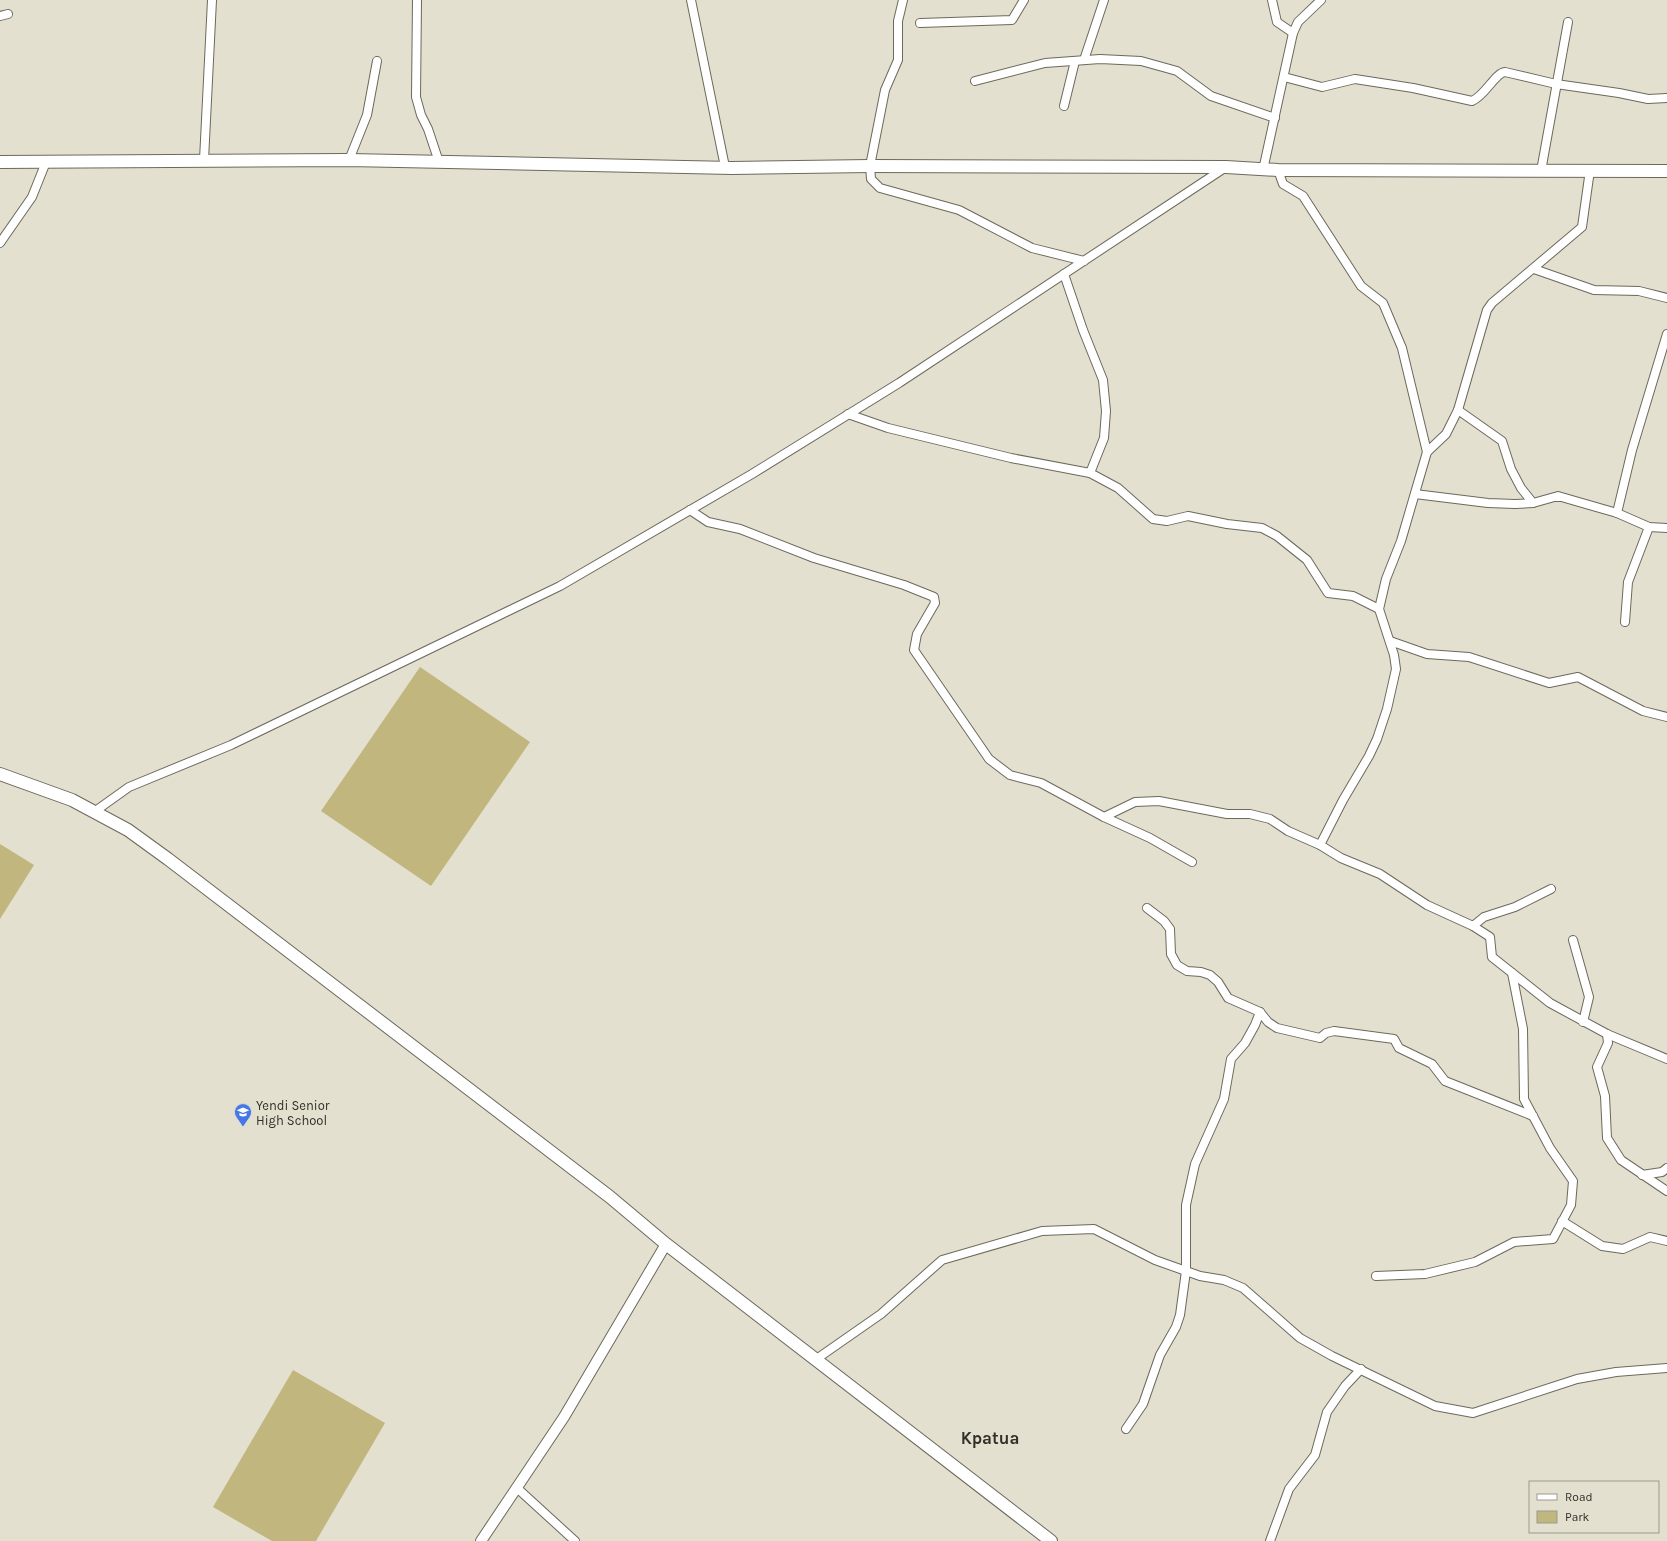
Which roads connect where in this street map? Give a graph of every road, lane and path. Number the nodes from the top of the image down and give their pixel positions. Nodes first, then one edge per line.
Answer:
1 (212, 0) edge
2 (417, 0) edge
3 (691, 0) edge
4 (903, 0) edge
5 (1024, 0) edge
6 (1104, 0) edge
7 (1272, 0) edge
8 (1309, 0) edge
9 (1320, 1) edge
10 (1568, 22) dead end
11 (920, 23) dead end
12 (1294, 34) junction
13 (1084, 60) junction
14 (377, 61) dead end
15 (1075, 61) junction
16 (1284, 77) junction
17 (975, 82) dead end
18 (1556, 84) junction
19 (1667, 98) edge
20 (1064, 106) dead end
21 (1275, 118) junction
22 (204, 160) junction
23 (349, 160) junction
24 (0, 162) edge
25 (46, 162) junction
26 (440, 162) junction
27 (870, 166) junction
28 (725, 167) junction
29 (1226, 167) junction
30 (1263, 170) junction
31 (1278, 170) junction
32 (1590, 170) junction
33 (1541, 171) junction
34 (1667, 171) edge
35 (0, 243) edge
36 (1084, 261) junction
37 (1534, 269) junction
38 (1064, 274) junction
39 (1667, 298) edge
40 (1667, 334) edge
41 (1458, 410) junction
42 (848, 414) junction
43 (1427, 452) junction
44 (1090, 473) junction
45 (1415, 494) junction
46 (1533, 503) junction
47 (690, 510) junction
48 (1617, 512) junction
49 (1649, 527) junction
50 (1667, 528) edge
51 (1379, 609) junction
52 (1624, 622) dead end
53 (1390, 641) junction
54 (1667, 718) edge
55 (0, 774) edge
56 (94, 812) junction
57 (1104, 817) junction
58 (1320, 845) junction
59 (1192, 862) dead end
60 (1550, 889) dead end
61 (1147, 908) dead end
62 (1473, 926) junction
63 (1573, 940) dead end
64 (1512, 973) junction
65 (1260, 1012) junction
66 (1583, 1022) junction
67 (1607, 1034) junction
68 (1667, 1059) edge
69 (1533, 1116) junction
70 (1667, 1168) edge
71 (1642, 1175) junction
72 (1667, 1191) edge
73 (1562, 1222) junction
74 (1667, 1241) edge
75 (666, 1244) junction
76 (1186, 1271) junction
77 (1376, 1276) dead end
78 (815, 1360) junction
79 (1361, 1368) junction
80 (1667, 1368) edge
81 (1126, 1429) dead end
82 (517, 1488) junction
83 (481, 1541) edge
84 (575, 1541) edge
85 (1051, 1541) edge
86 (1270, 1541) edge

1 - 22 street
2 - 26 street
3 - 28 street
4 - 27 street
5 - 11 street
6 - 13 street
7 - 12 street
8 - 9 street
9 - 12 street
10 - 18 street
12 - 16 street
13 - 15 street
13 - 21 street
14 - 23 street
15 - 17 street
15 - 20 street
16 - 18 street
16 - 21 street
18 - 19 street
18 - 33 street
21 - 30 street
22 - 23 main road
22 - 25 main road
23 - 26 main road
24 - 25 main road
25 - 35 street
26 - 28 main road
27 - 28 main road
27 - 29 main road
27 - 36 street
29 - 30 main road
29 - 36 street
30 - 31 main road
31 - 33 main road
31 - 43 street
32 - 33 main road
32 - 34 main road
32 - 37 street
36 - 38 street
37 - 39 street
37 - 41 street
38 - 42 street
38 - 44 street
40 - 48 street
41 - 43 street
41 - 46 street
42 - 44 street
42 - 47 street
43 - 45 street
44 - 51 street
45 - 46 street
45 - 51 street
46 - 48 street
47 - 56 street
47 - 57 street
48 - 49 street
49 - 50 street
49 - 52 street
51 - 53 street
53 - 54 street
53 - 58 street
55 - 56 main road
56 - 75 main road
57 - 58 street
57 - 59 street
58 - 62 street
60 - 62 street
61 - 65 street
62 - 64 street
63 - 66 street
64 - 66 street
64 - 69 street
65 - 69 street
65 - 76 street
66 - 67 street
67 - 68 street
67 - 71 street
69 - 73 street
70 - 71 street
71 - 72 street
73 - 74 street
73 - 77 street
75 - 78 main road
75 - 82 street
76 - 78 street
76 - 79 street
76 - 81 street
78 - 85 main road
79 - 80 street
79 - 86 street
82 - 83 street
82 - 84 street

